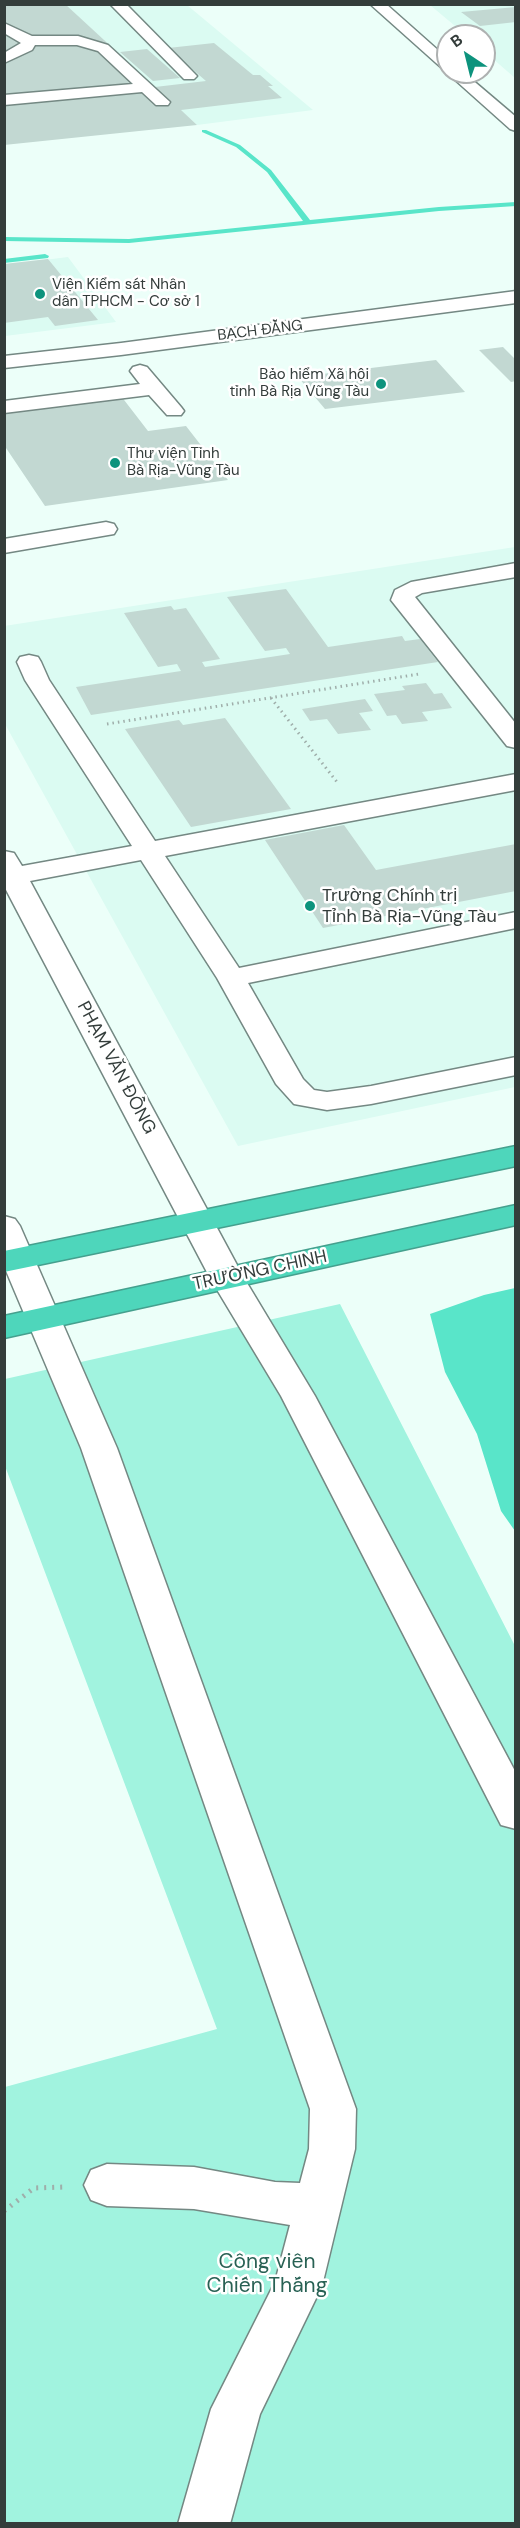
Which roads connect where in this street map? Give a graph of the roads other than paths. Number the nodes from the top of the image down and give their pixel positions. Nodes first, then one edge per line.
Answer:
1 (117, 4) edge
2 (377, 4) edge
3 (4, 27) edge
4 (30, 41) junction
5 (436, 56) edge
6 (4, 59) edge
7 (189, 76) dead end
8 (468, 84) edge
9 (146, 87) junction
10 (4, 100) edge
11 (162, 102) dead end
12 (516, 126) edge
13 (516, 280) edge
14 (516, 297) edge
15 (302, 307) dead end
16 (40, 339) dead end
17 (4, 344) edge
18 (121, 349) junction
19 (4, 362) edge
20 (155, 388) junction
21 (4, 407) edge
22 (174, 411) dead end
23 (106, 529) dead end
24 (4, 546) edge
25 (516, 570) edge
26 (29, 662) dead end
27 (516, 741) edge
28 (516, 782) edge
29 (149, 851) junction
30 (9, 867) edge
31 (516, 920) edge
32 (231, 978) junction
33 (516, 1066) edge
34 (516, 1156) edge
35 (516, 1215) edge
36 (198, 1223) junction
37 (4, 1226) edge
38 (11, 1260) edge
39 (227, 1278) junction
40 (24, 1323) edge
41 (516, 1813) edge
42 (107, 2185) road end
43 (318, 2205) junction
44 (204, 2523) edge

1 - 7 street
2 - 5 street
3 - 4 street
4 - 6 street
4 - 9 street
8 - 12 street
9 - 10 street
9 - 11 street
13 - 15 street, BẠCH ĐẰNG
14 - 18 street, BẠCH ĐẰNG
16 - 17 street
18 - 19 street, BẠCH ĐẰNG
18 - 20 street
20 - 21 street
20 - 22 street
23 - 24 street
25 - 27 street
26 - 29 street
28 - 29 street
29 - 30 street
29 - 32 street
30 - 36 street, PHẠM VĂN ĐỒNG
31 - 32 street
32 - 33 street
34 - 36 highway
35 - 39 highway, TRƯỜNG CHINH
36 - 38 highway
36 - 39 street, PHẠM VĂN ĐỒNG
37 - 38 street
38 - 40 street
39 - 40 highway, TRƯỜNG CHINH
39 - 41 street, PHẠM VĂN ĐỒNG
40 - 43 street
42 - 43 street
43 - 44 street

